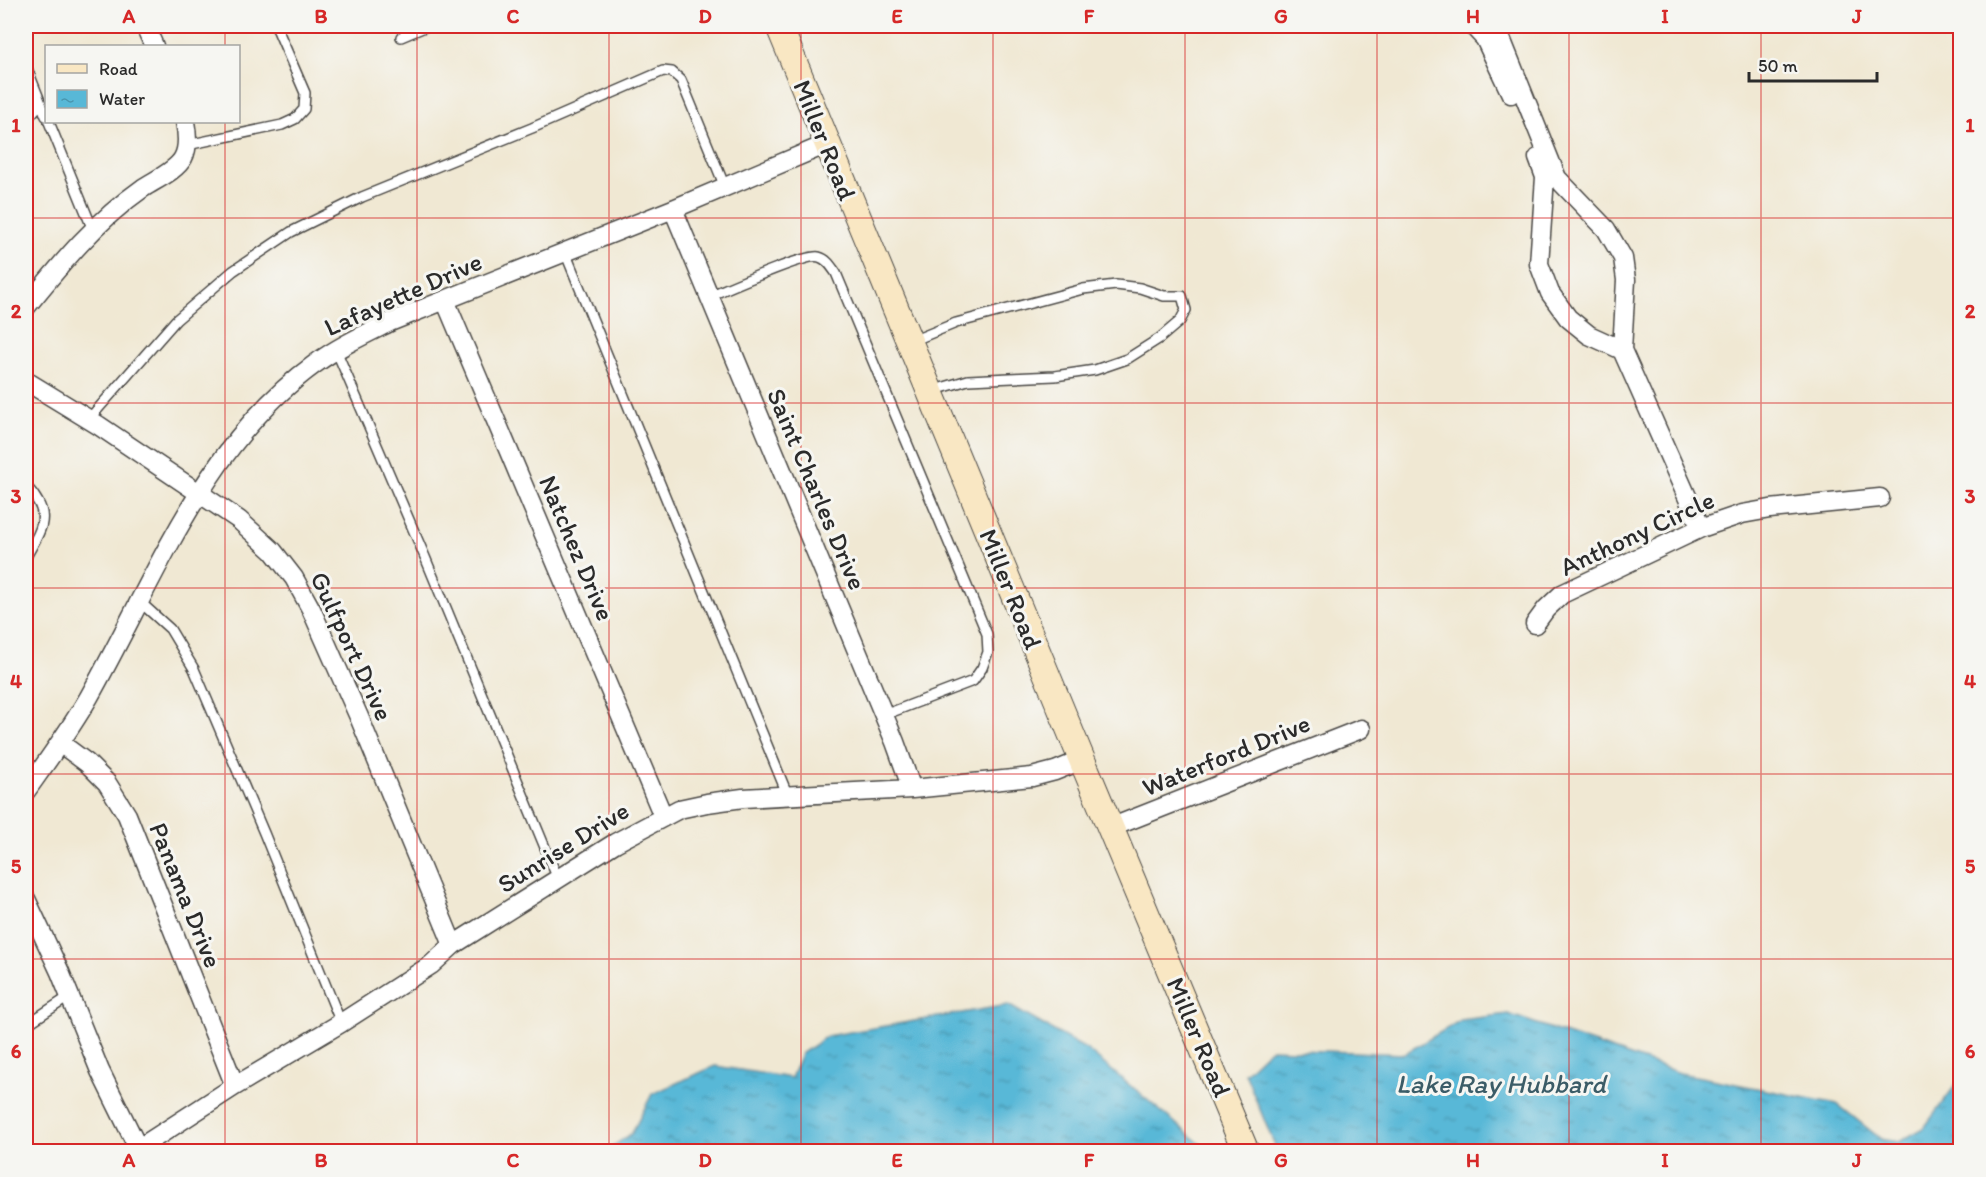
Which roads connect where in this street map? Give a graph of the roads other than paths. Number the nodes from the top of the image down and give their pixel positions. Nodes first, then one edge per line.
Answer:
1 (145, 26) edge
2 (276, 26) edge
3 (427, 26) edge
4 (779, 26) edge
5 (1473, 26) edge
6 (1496, 26) edge
7 (401, 36) dead end
8 (153, 45) edge
9 (26, 66) edge
10 (1518, 95) junction
11 (41, 103) junction
12 (45, 113) edge
13 (26, 120) edge
14 (49, 123) edge
15 (185, 123) edge
16 (826, 144) junction
17 (187, 145) junction
18 (725, 187) junction
19 (673, 209) junction
20 (93, 230) junction
21 (565, 252) junction
22 (709, 296) junction
23 (446, 300) junction
24 (26, 307) edge
25 (909, 342) junction
26 (336, 350) junction
27 (1622, 350) junction
28 (26, 381) edge
29 (929, 391) junction
30 (89, 419) junction
31 (26, 488) edge
32 (200, 494) junction
33 (1880, 498) dead end
34 (1701, 528) junction
35 (26, 557) edge
36 (139, 601) junction
37 (1535, 624) dead end
38 (884, 715) junction
39 (1361, 729) dead end
40 (60, 743) junction
41 (1082, 760) junction
42 (912, 789) junction
43 (26, 791) edge
44 (788, 795) junction
45 (663, 816) junction
46 (1110, 828) junction
47 (558, 879) junction
48 (26, 899) edge
49 (453, 945) junction
50 (70, 996) junction
51 (341, 1023) junction
52 (26, 1025) edge
53 (235, 1086) junction
54 (135, 1150) edge
55 (1246, 1152) edge

1 - 8 street
2 - 17 lane
3 - 7 lane
4 - 16 main road, Miller Road
5 - 10 street
6 - 10 street
9 - 11 lane
10 - 27 street
10 - 27 street
11 - 12 lane
11 - 13 lane
14 - 20 lane
15 - 17 street
16 - 18 street, Lafayette Drive
16 - 25 main road, Miller Road
17 - 20 street
18 - 19 street, Lafayette Drive
18 - 30 lane
19 - 21 street, Lafayette Drive
19 - 22 street, Saint Charles Drive
20 - 24 street
21 - 23 street, Lafayette Drive
21 - 44 lane
22 - 38 street, Saint Charles Drive
22 - 38 lane
23 - 26 street, Lafayette Drive
23 - 45 street, Natchez Drive
25 - 29 main road, Miller Road
25 - 29 lane
26 - 32 street, Lafayette Drive
26 - 47 lane
27 - 34 street
28 - 30 street, Gulfport Drive
29 - 41 main road, Miller Road
30 - 32 street, Gulfport Drive
31 - 35 lane
32 - 36 street, Lafayette Drive
32 - 49 street, Gulfport Drive
33 - 34 street, Anthony Circle
34 - 37 street, Anthony Circle
36 - 40 street, Lafayette Drive
36 - 51 lane
38 - 42 street, Saint Charles Drive
39 - 46 street, Waterford Drive
40 - 43 street, Lafayette Drive
40 - 53 street, Panama Drive
41 - 42 street, Sunrise Drive
41 - 46 main road, Miller Road
42 - 44 street, Sunrise Drive
44 - 45 street, Sunrise Drive
45 - 47 street, Sunrise Drive
46 - 55 main road, Miller Road
47 - 49 street, Sunrise Drive
48 - 50 street
49 - 51 street, Sunrise Drive
50 - 52 lane
50 - 54 street
51 - 53 street, Sunrise Drive
53 - 54 street, Sunrise Drive

